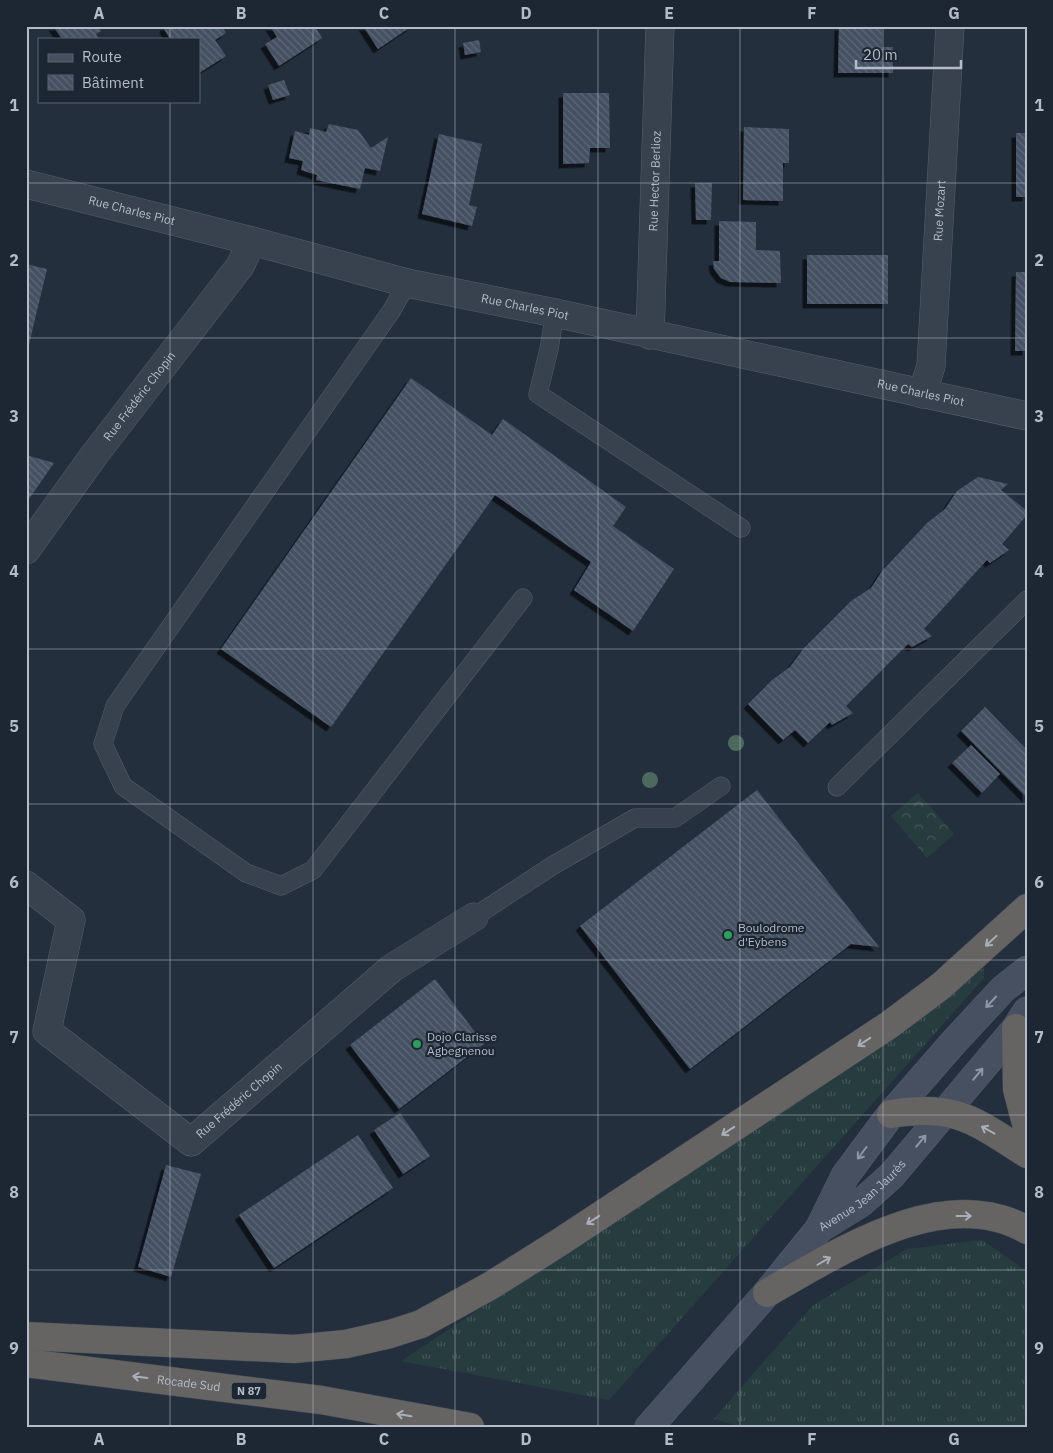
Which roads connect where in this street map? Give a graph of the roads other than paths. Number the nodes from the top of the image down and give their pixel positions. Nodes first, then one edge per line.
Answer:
1 (660, 26) edge
2 (950, 26) edge
3 (26, 184) edge
4 (252, 241) junction
5 (406, 283) junction
6 (555, 313) junction
7 (650, 335) junction
8 (922, 394) junction
9 (1027, 416) edge
10 (741, 528) dead end
11 (26, 550) edge
12 (523, 598) dead end
13 (1027, 600) edge
14 (721, 786) dead end
15 (837, 787) dead end
16 (26, 885) edge
17 (1027, 908) edge
18 (474, 917) joint
19 (1027, 970) edge
20 (1022, 1020) edge
21 (946, 1111) junction
22 (891, 1114) junction
23 (1027, 1127) edge
24 (1027, 1154) edge
25 (819, 1229) junction
26 (1027, 1230) edge
27 (766, 1293) junction
28 (26, 1336) edge
29 (26, 1363) edge
30 (470, 1427) edge
31 (648, 1427) edge

1 - 7 street, Rue Hector Berlioz
2 - 8 street, Rue Mozart
3 - 4 street, Rue Charles Piot
4 - 5 street, Rue Charles Piot
4 - 11 street, Rue Frédéric Chopin
5 - 6 street, Rue Charles Piot
5 - 12 lane
6 - 7 street, Rue Charles Piot
6 - 10 lane
7 - 8 street, Rue Charles Piot
8 - 9 street, Rue Charles Piot
13 - 15 lane
14 - 18 lane
16 - 18 street, Rue Frédéric Chopin
17 -> 28 highway
19 -> 22 main road
21 -> 20 main road, Avenue Jean Jaurès
20 - 23 highway
21 - 22 highway
24 -> 21 highway
25 -> 21 main road, Avenue Jean Jaurès
22 -> 25 main road
25 - 27 main road, Avenue Jean Jaurès
27 -> 26 highway
27 - 31 main road, Avenue Jean Jaurès
30 -> 29 highway, Rocade Sud / N 87

